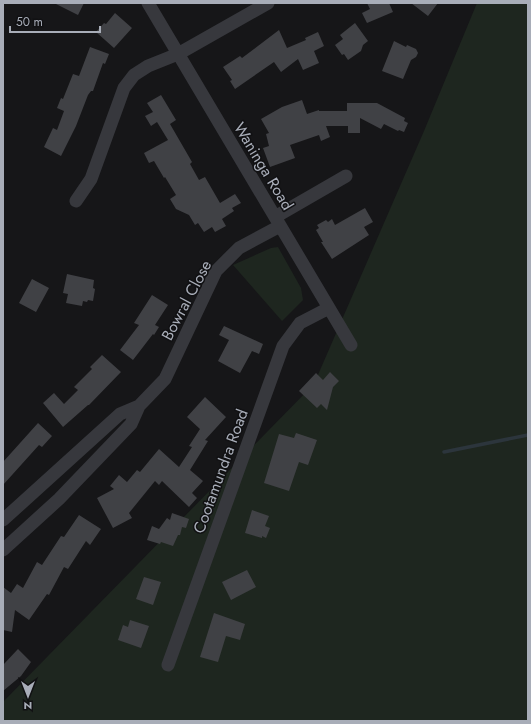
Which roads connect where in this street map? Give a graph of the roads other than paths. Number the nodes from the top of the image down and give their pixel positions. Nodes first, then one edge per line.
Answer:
1 (148, 3) edge
2 (268, 3) edge
3 (178, 54) junction
4 (346, 176) dead end
5 (76, 201) dead end
6 (277, 221) junction
7 (328, 308) junction
8 (351, 345) dead end
9 (139, 406) junction
10 (3, 520) edge
11 (3, 550) edge
12 (168, 665) dead end

1 - 3 street, Waninga Road
2 - 3 street
3 - 5 street
3 - 6 street, Waninga Road
4 - 6 street, Bowral Close
6 - 7 street, Waninga Road
6 - 9 street, Bowral Close
7 - 8 street, Waninga Road
7 - 12 street, Cootamundra Road
9 - 10 street, Bowral Close
9 - 11 street, Bowral Close

